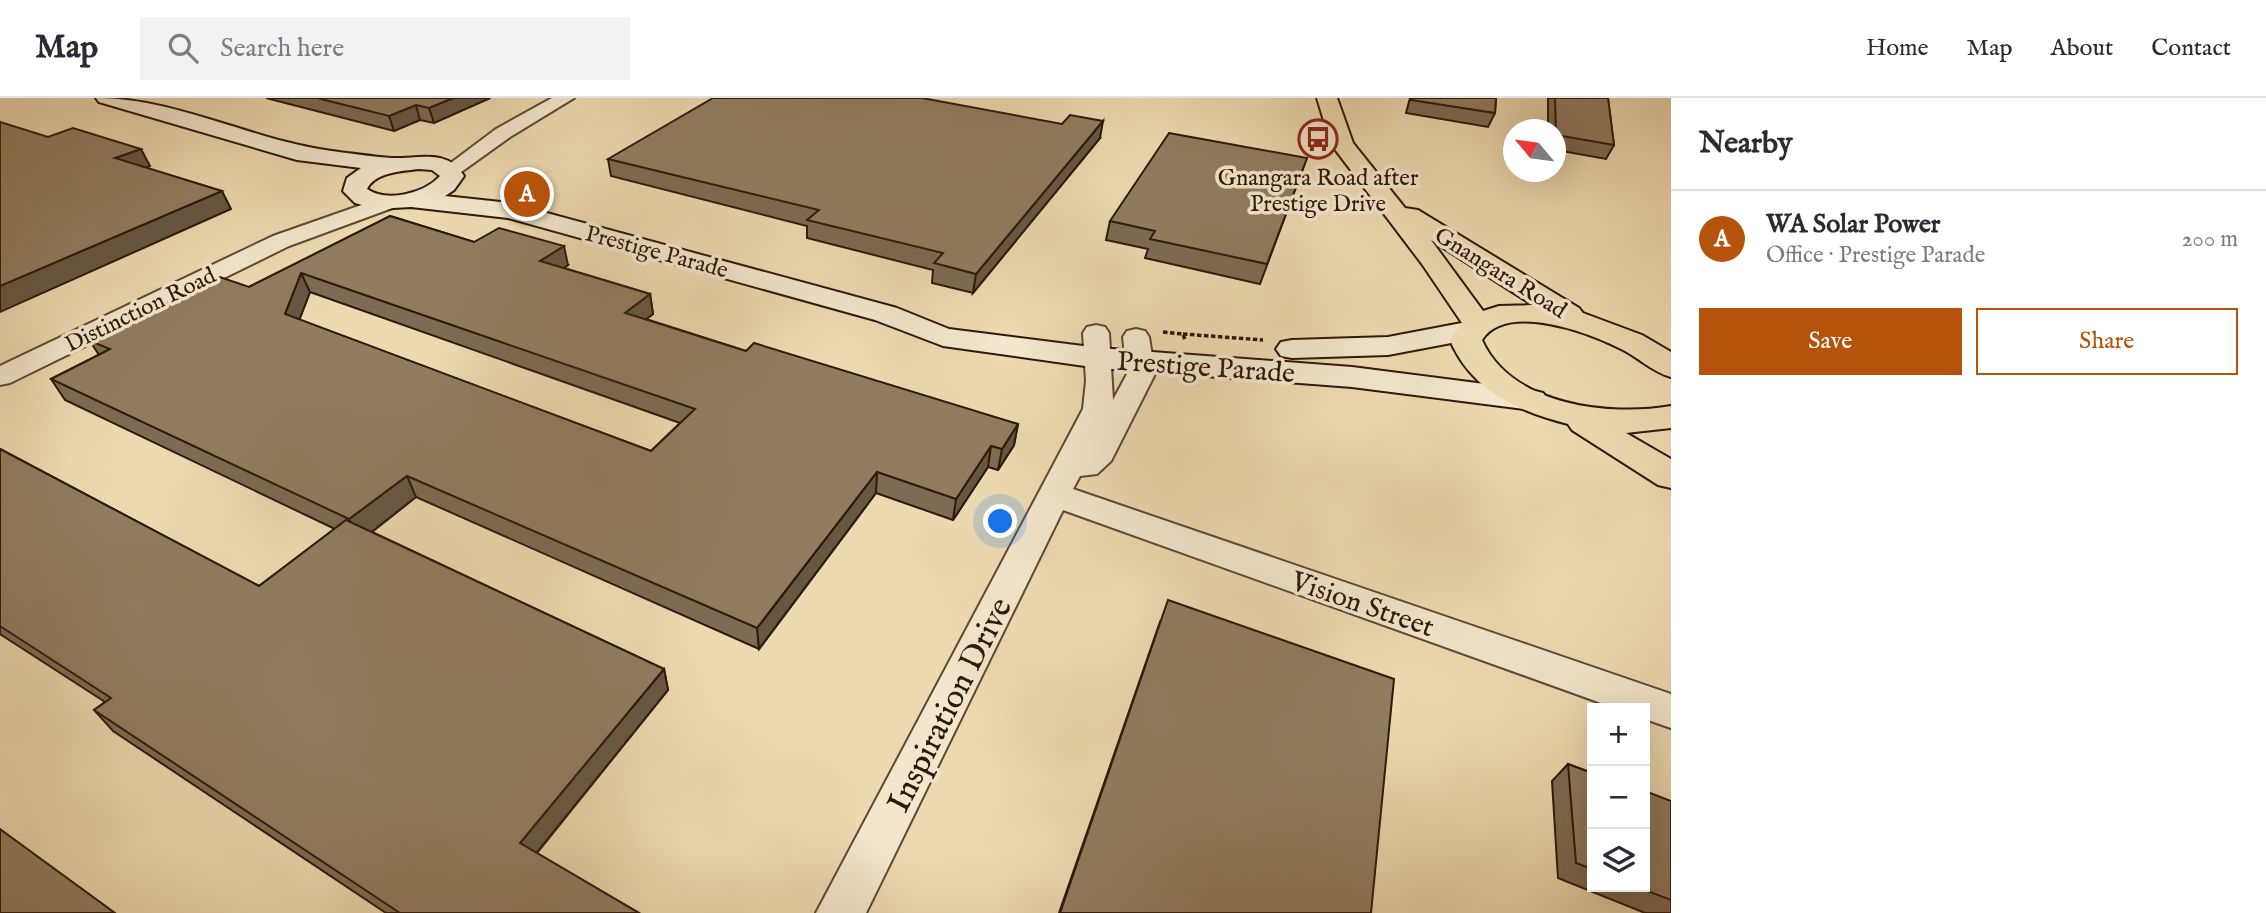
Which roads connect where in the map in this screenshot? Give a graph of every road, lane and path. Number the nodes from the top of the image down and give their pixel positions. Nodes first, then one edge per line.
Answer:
1 (106, 98) edge
2 (565, 98) edge
3 (1327, 98) edge
4 (503, 132) junction
5 (305, 155) junction
6 (419, 162) junction
7 (393, 165) junction
8 (450, 176) junction
9 (356, 187) junction
10 (399, 201) junction
11 (1386, 201) junction
12 (510, 211) junction
13 (281, 241) junction
14 (1581, 322) junction
15 (1474, 327) junction
16 (1632, 340) junction
17 (1246, 345) junction
18 (1098, 346) junction
19 (1138, 350) junction
20 (1671, 351) edge
21 (1671, 367) edge
22 (0, 377) edge
23 (1376, 379) junction
24 (1531, 400) junction
25 (1572, 415) junction
26 (1671, 417) edge
27 (1671, 476) edge
28 (1056, 495) junction
29 (1671, 711) edge
30 (841, 913) edge

1 - 5 street
2 - 4 street
3 - 11 main road, Gnangara Road
4 - 6 street
4 - 8 street
5 - 7 street
5 - 9 street
6 - 7 street
6 - 8 street, Prestige Parade
7 - 9 street
8 - 10 street
8 - 12 street, Prestige Parade
9 - 10 street, Prestige Parade
9 - 13 street, Distinction Road
10 - 12 street, Prestige Parade
10 - 13 street, Distinction Road
11 - 14 main road, Gnangara Road
11 - 15 main road, Gnangara Road
12 - 18 street, Prestige Parade
13 - 22 street, Distinction Road
14 - 15 main road, Gnangara Road
14 - 16 main road, Gnangara Road
15 - 17 street, Prestige Parade
15 - 24 main road
16 - 20 street
16 - 21 main road, Gnangara Road
17 - 19 street, Prestige Parade
17 - 23 street
18 - 19 street, Prestige Parade
18 - 28 street, Inspiration Drive
19 - 23 street, Prestige Parade
19 - 28 street, Inspiration Drive
23 - 24 street, Prestige Parade
24 - 25 main road
25 - 26 main road
25 - 27 main road
28 - 29 street, Vision Street
28 - 30 street, Inspiration Drive

